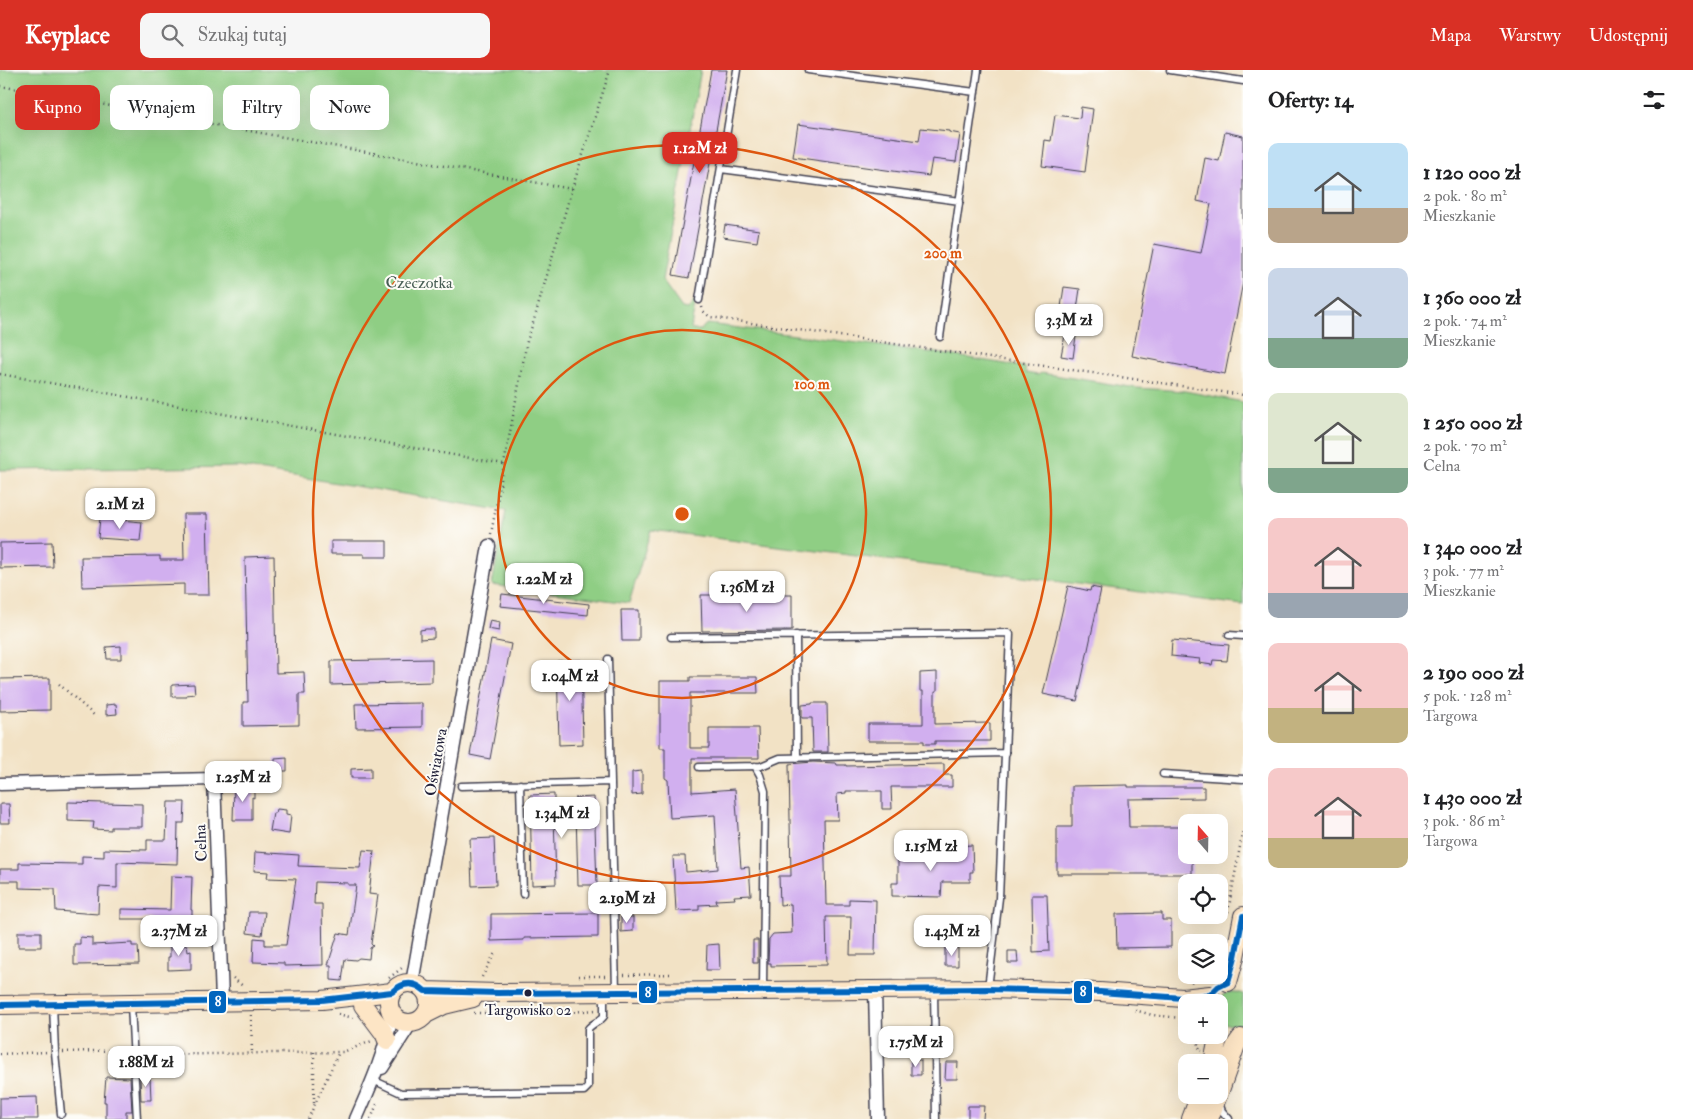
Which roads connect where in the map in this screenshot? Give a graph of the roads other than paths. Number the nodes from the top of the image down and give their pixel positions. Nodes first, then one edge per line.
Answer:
1 (737, 70) edge
2 (808, 70) edge
3 (978, 70) edge
4 (1170, 70) edge
5 (1243, 80) edge
6 (975, 92) junction
7 (721, 169) junction
8 (960, 201) junction
9 (700, 300) road end
10 (940, 337) dead end
11 (489, 546) road end
12 (796, 635) junction
13 (1229, 635) dead end
14 (1243, 636) edge
15 (671, 637) dead end
16 (608, 659) dead end
17 (1006, 753) junction
18 (797, 758) junction
19 (755, 766) junction
20 (699, 767) dead end
21 (1163, 774) dead end
22 (1243, 779) edge
23 (611, 782) junction
24 (0, 784) edge
25 (520, 784) junction
26 (461, 786) dead end
27 (523, 894) dead end
28 (1235, 918) edge
29 (1236, 983) edge
30 (388, 987) junction
31 (419, 987) junction
32 (876, 989) junction
33 (763, 990) junction
34 (934, 990) junction
35 (988, 990) junction
36 (1100, 992) junction
37 (498, 994) junction
38 (1213, 994) edge
39 (608, 998) junction
40 (1178, 998) edge
41 (222, 1000) junction
42 (322, 1000) junction
43 (132, 1002) junction
44 (53, 1004) junction
45 (363, 1004) junction
46 (0, 1005) edge
47 (1178, 1008) edge
48 (391, 1012) junction
49 (419, 1019) junction
50 (1242, 1037) edge
51 (1228, 1038) edge
52 (386, 1040) junction
53 (1228, 1067) edge
54 (373, 1080) junction
55 (1197, 1104) edge
56 (1214, 1104) edge
57 (1220, 1104) edge
58 (62, 1114) dead end
59 (137, 1119) edge
60 (356, 1119) edge
61 (878, 1119) edge
62 (936, 1119) edge
63 (1191, 1119) edge
64 (1209, 1119) edge
65 (1229, 1119) edge

1 - 7 lane
2 - 6 lane
3 - 6 lane
4 - 5 lane
6 - 8 lane
7 - 8 lane
7 - 9 lane
8 - 10 lane
11 - 31 street, Oświatowa
12 - 15 lane
12 - 17 lane
12 - 18 lane
13 - 14 lane
16 - 23 lane
17 - 18 lane
17 - 35 lane
18 - 19 lane
19 - 20 lane
19 - 33 lane
21 - 22 lane
23 - 25 lane
23 - 39 lane
24 - 41 street, Celna
25 - 26 lane
25 - 27 lane
28 - 29 street
29 - 38 street
30 - 31 street
30 - 42 street
30 - 48 street
31 - 37 street
31 - 49 street
32 - 33 street
32 - 34 street
32 - 61 street
33 - 39 street
34 - 35 street
34 - 62 lane
35 - 36 street
36 - 40 street
36 - 47 street
37 - 39 street
37 - 49 street
39 - 54 lane
41 - 42 street
41 - 43 street
42 - 45 street
43 - 44 street
43 - 59 lane
44 - 46 street
44 - 58 lane
45 - 48 street
45 - 52 street
48 - 49 street
48 - 52 street
49 - 54 street
50 - 51 street
50 - 53 street
52 - 54 street
54 - 60 street
55 - 63 street
56 - 64 street
57 - 65 lane

